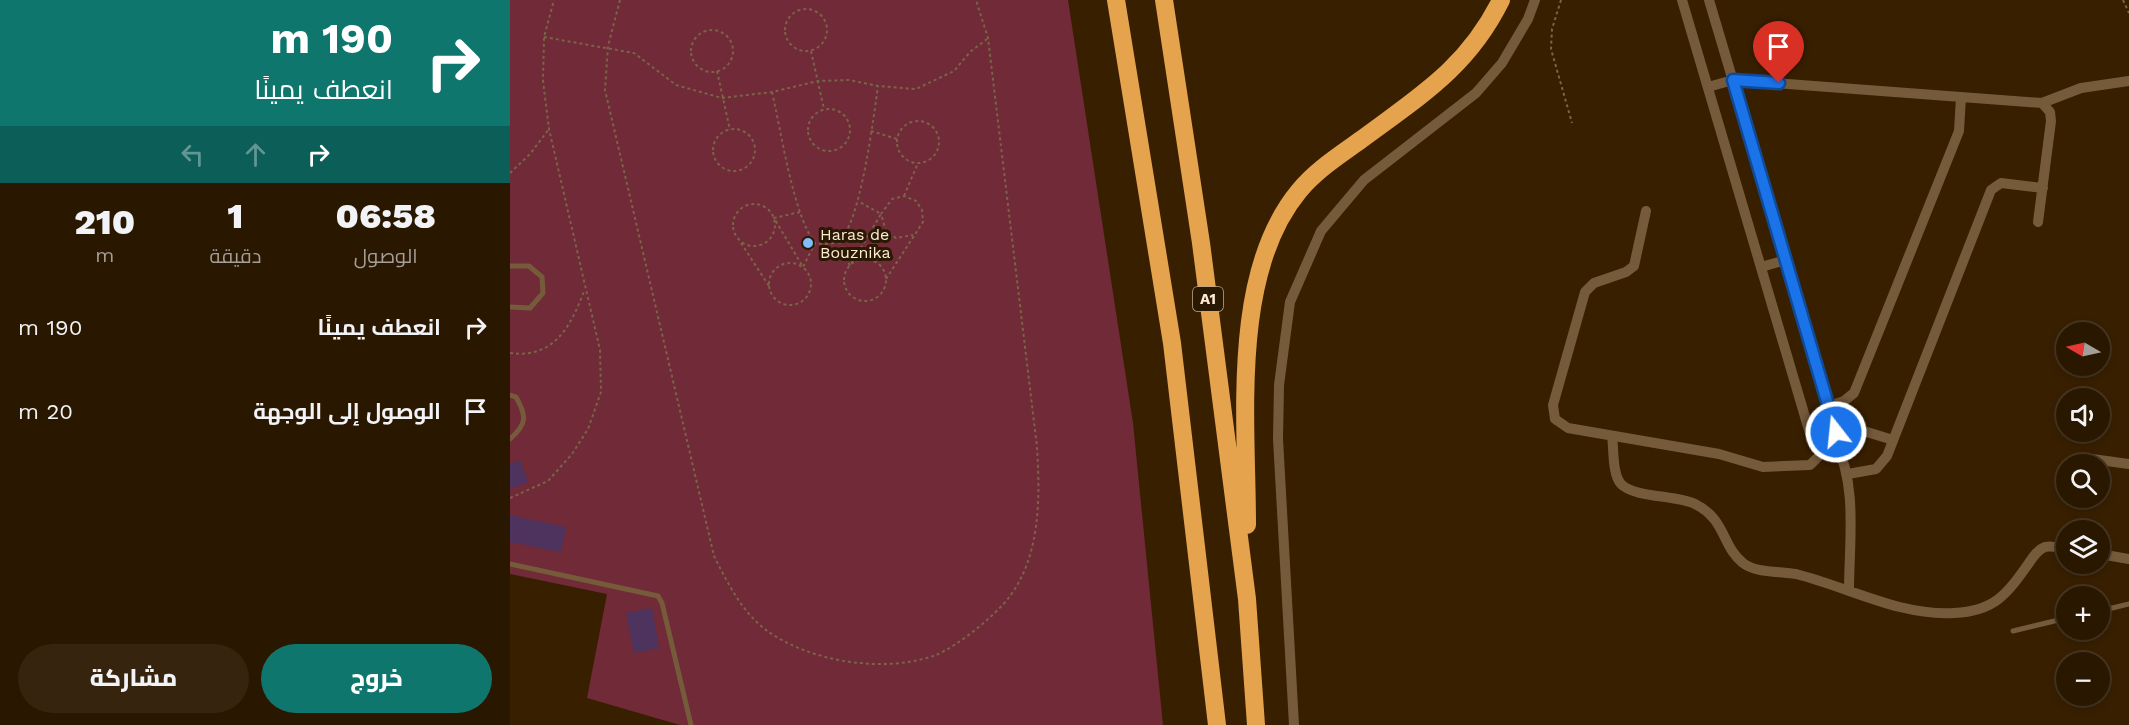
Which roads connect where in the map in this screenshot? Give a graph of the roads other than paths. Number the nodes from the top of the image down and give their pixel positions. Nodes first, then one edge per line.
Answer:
1 (1108, 0) edge
2 (1116, 0) edge
3 (1164, 0) edge
4 (1501, 0) edge
5 (1535, 0) edge
6 (1682, 0) edge
7 (1709, 0) edge
8 (1733, 80) junction
9 (2129, 81) edge
10 (1708, 87) junction
11 (1961, 97) junction
12 (2042, 103) junction
13 (1135, 113) junction
14 (2043, 188) junction
15 (1646, 211) dead end
16 (2038, 222) dead end
17 (1786, 260) junction
18 (510, 266) edge
19 (1761, 267) junction
20 (510, 307) edge
21 (510, 395) edge
22 (1829, 406) junction
23 (1836, 428) junction
24 (1612, 436) junction
25 (510, 439) edge
26 (1893, 440) junction
27 (1836, 441) junction
28 (1820, 447) junction
29 (2110, 462) edge
30 (2129, 464) edge
31 (1848, 474) junction
32 (2056, 547) edge
33 (2110, 556) edge
34 (2129, 559) edge
35 (510, 564) edge
36 (1848, 591) junction
37 (1247, 599) junction
38 (2129, 604) edge
39 (2110, 609) edge
40 (2056, 621) edge
41 (2013, 631) dead end
42 (691, 725) edge
43 (1217, 725) edge
44 (1256, 725) edge
45 (1294, 725) edge

1 - 13 highway
2 - 13 highway
3 - 37 highway, A1
4 - 37 highway
5 - 45 street
6 - 10 street
7 - 8 street
8 - 10 street
8 - 11 street
8 - 17 street
9 - 12 street
10 - 19 street
11 - 12 street
11 - 22 street
12 - 14 street
13 - 43 highway
14 - 16 street
14 - 26 street
15 - 24 street
17 - 19 street
17 - 22 street
18 - 20 lane
19 - 28 street
21 - 25 lane
22 - 23 street
23 - 26 street
23 - 27 street
24 - 28 street
24 - 36 street
26 - 31 street
27 - 28 street
27 - 31 street
29 - 30 street
31 - 36 street
32 - 36 street
33 - 34 street
35 - 42 lane
37 - 44 highway, A1
38 - 39 lane
40 - 41 lane

